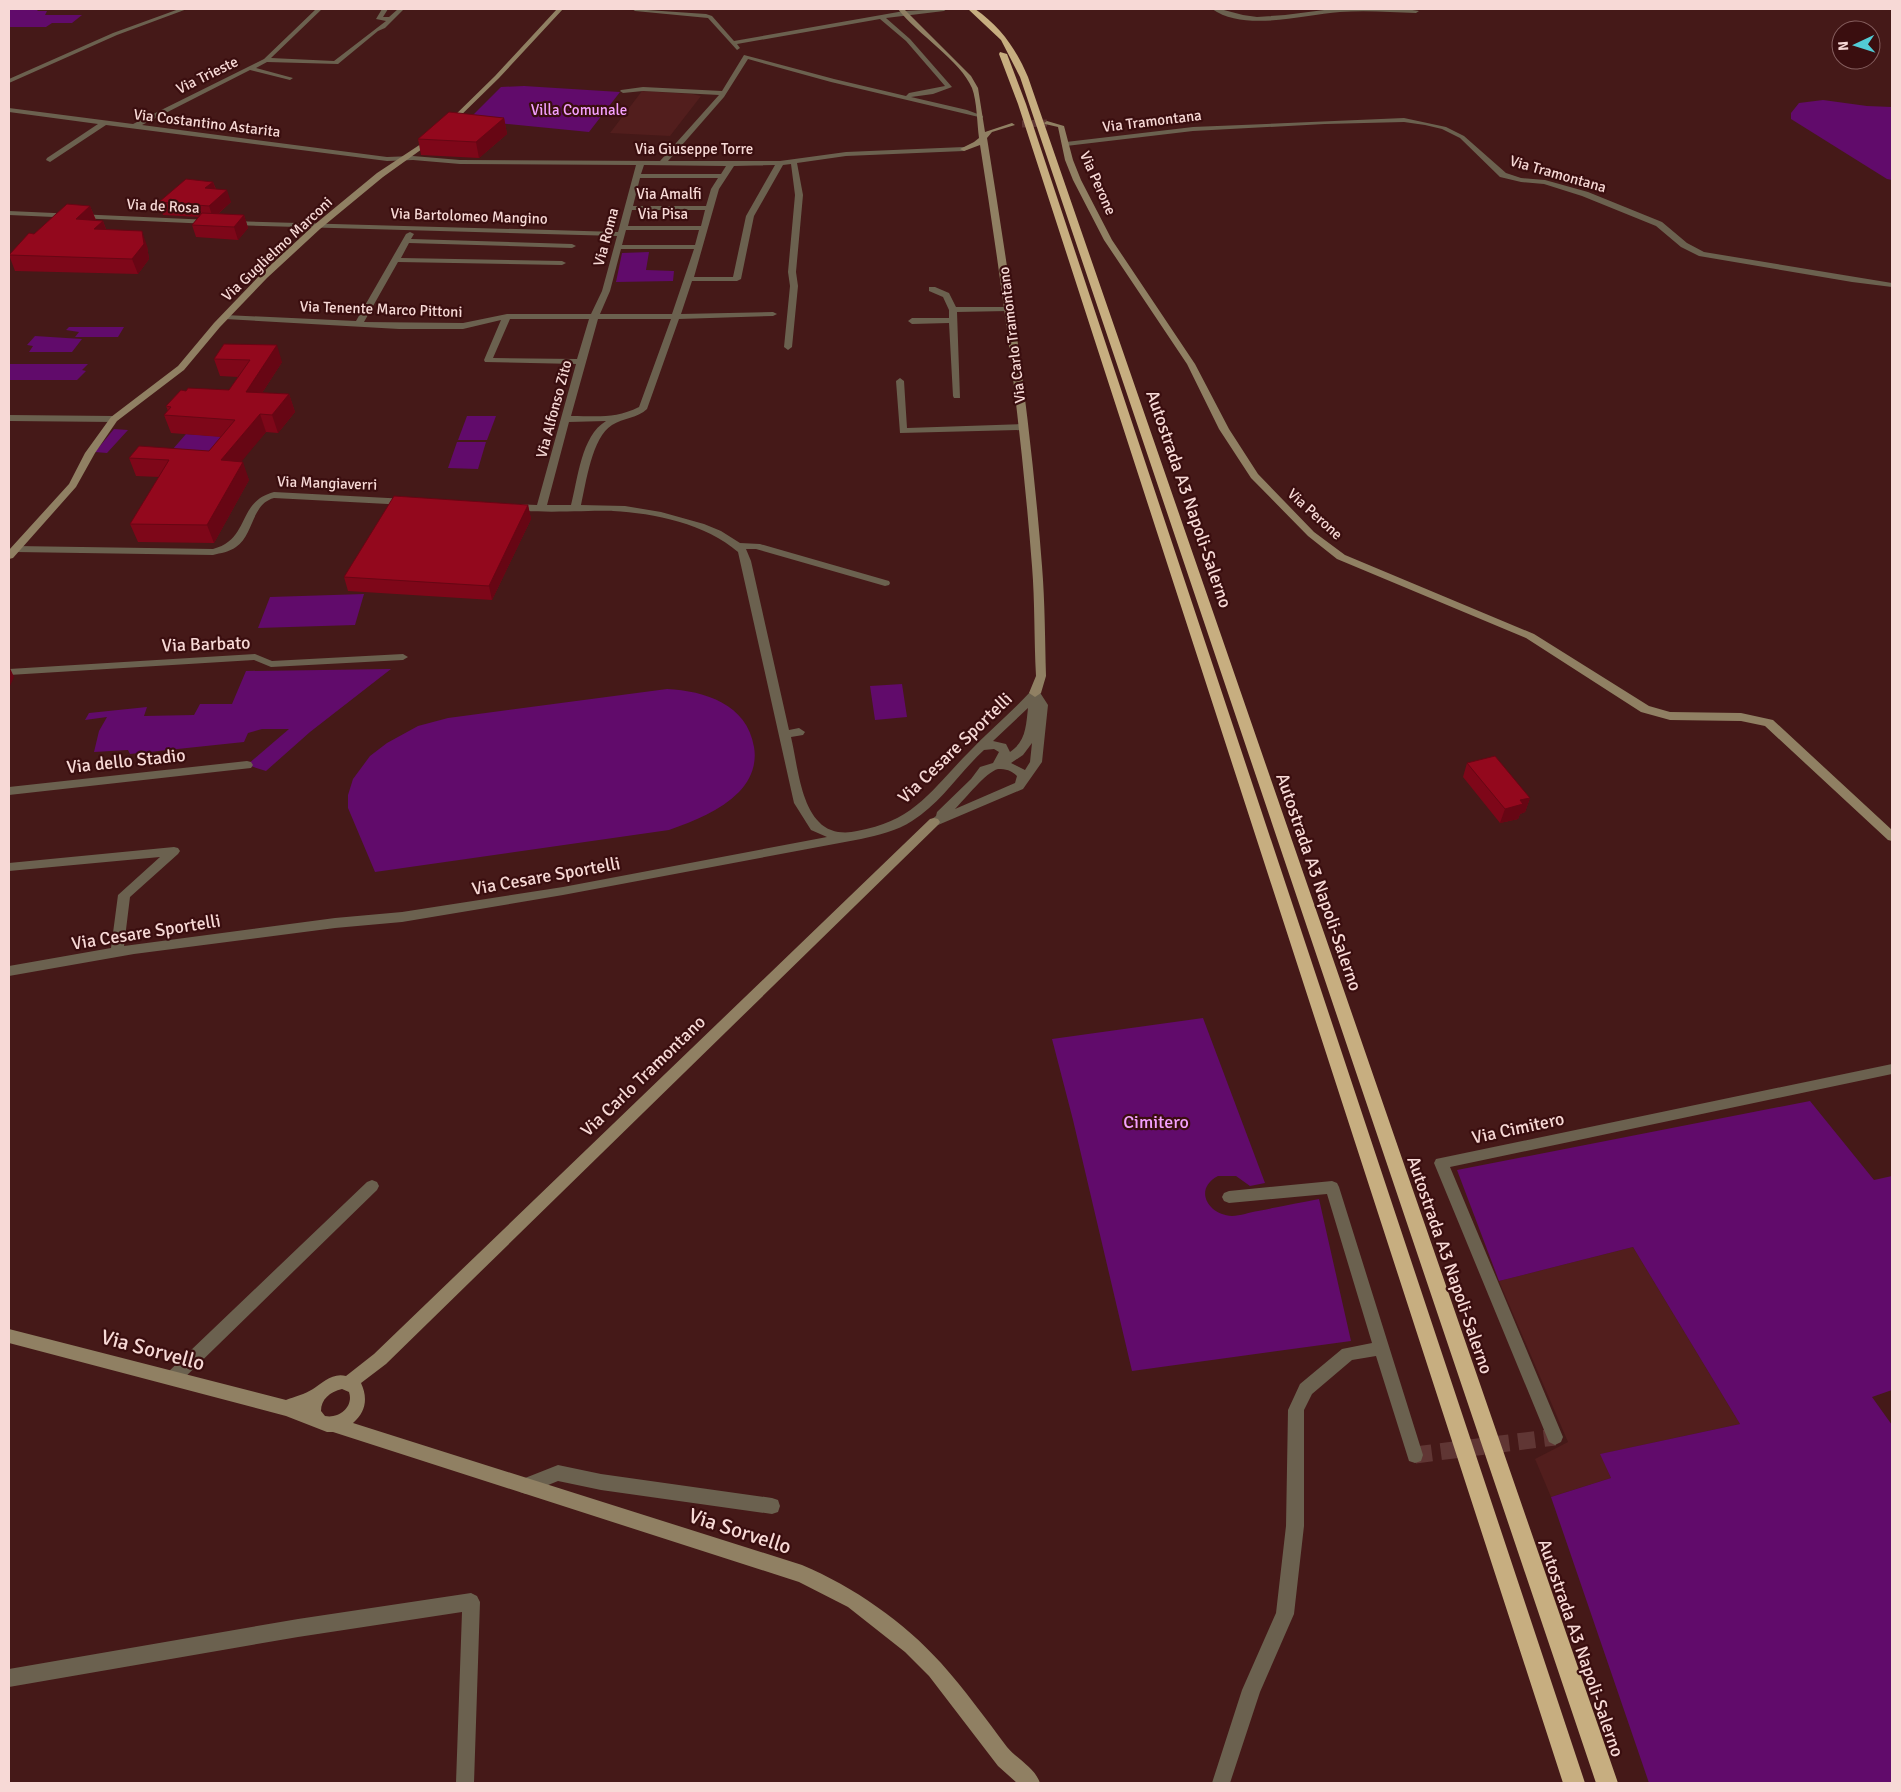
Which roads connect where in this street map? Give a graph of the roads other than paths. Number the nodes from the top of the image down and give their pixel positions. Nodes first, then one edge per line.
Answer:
1 (184, 9) edge
2 (319, 9) edge
3 (386, 9) edge
4 (401, 9) edge
5 (560, 9) edge
6 (635, 9) edge
7 (944, 9) edge
8 (959, 9) edge
9 (971, 9) edge
10 (1215, 9) edge
11 (1416, 10) dead end
12 (903, 11) edge
13 (881, 17) junction
14 (390, 20) junction
15 (733, 43) junction
16 (746, 56) junction
17 (266, 60) junction
18 (249, 68) junction
19 (290, 78) dead end
20 (9, 81) edge
21 (623, 91) dead end
22 (721, 96) junction
23 (902, 97) junction
24 (9, 110) edge
25 (104, 123) junction
26 (1048, 123) tunnel mouth
27 (1022, 124) tunnel mouth
28 (1012, 125) junction
29 (133, 127) junction
30 (982, 127) junction
31 (1066, 144) junction
32 (964, 149) junction
33 (986, 153) junction
34 (401, 159) junction
35 (50, 160) dead end
36 (793, 161) junction
37 (641, 162) junction
38 (662, 162) junction
39 (780, 163) junction
40 (732, 164) junction
41 (637, 176) junction
42 (724, 176) junction
43 (628, 208) junction
44 (710, 208) junction
45 (9, 213) edge
46 (317, 226) junction
47 (414, 228) junction
48 (704, 228) junction
49 (621, 231) junction
50 (406, 241) junction
51 (572, 246) dead end
52 (698, 247) junction
53 (617, 248) junction
54 (396, 260) junction
55 (562, 263) dead end
56 (689, 279) junction
57 (1892, 285) edge
58 (932, 289) dead end
59 (1008, 309) junction
60 (953, 310) junction
61 (773, 314) dead end
62 (506, 316) junction
63 (225, 317) junction
64 (594, 317) junction
65 (674, 317) junction
66 (954, 320) junction
67 (912, 321) dead end
68 (359, 324) junction
69 (788, 347) dead end
70 (581, 362) junction
71 (900, 381) dead end
72 (957, 396) dead end
73 (9, 418) edge
74 (565, 418) junction
75 (114, 419) junction
76 (613, 420) junction
77 (1022, 426) junction
78 (416, 502) edge
79 (498, 507) edge
80 (575, 508) junction
81 (541, 509) junction
82 (737, 546) junction
83 (12, 552) edge
84 (885, 583) dead end
85 (403, 657) dead end
86 (9, 672) edge
87 (1035, 693) junction
88 (798, 732) dead end
89 (784, 734) junction
90 (982, 747) junction
91 (248, 765) dead end
92 (997, 766) junction
93 (976, 781) junction
94 (1022, 781) junction
95 (9, 792) edge
96 (1006, 792) junction
97 (934, 822) junction
98 (849, 837) junction
99 (1892, 837) edge
100 (9, 867) edge
101 (117, 952) junction
102 (9, 972) edge
103 (1892, 1069) edge
104 (372, 1186) dead end
105 (1229, 1197) dead end
106 (9, 1336) edge
107 (1382, 1348) junction
108 (173, 1378) junction
109 (354, 1388) junction
110 (317, 1396) junction
111 (286, 1408) junction
112 (354, 1412) junction
113 (315, 1419) junction
114 (334, 1425) junction
115 (365, 1435) junction
116 (1555, 1437) dead end
117 (1414, 1455) dead end
118 (526, 1486) junction
119 (772, 1506) dead end
120 (9, 1678) edge
121 (465, 1783) edge
122 (1031, 1783) edge
123 (1221, 1783) edge
124 (1574, 1783) edge
125 (1607, 1783) edge

1 - 20 street
2 - 17 street, Via Trieste
3 - 14 street
4 - 14 street
5 - 34 street, Via Guglielmo Marconi
6 - 15 street
7 - 12 street
8 - 124 highway, Autostrada A3 Napoli-Salerno
9 - 125 highway, Autostrada A3 Napoli-Salerno
10 - 11 street
12 - 13 street
12 - 30 street, Via Carlo Tramontano
13 - 15 street
13 - 23 street
14 - 17 street, Via Trieste
15 - 16 street
16 - 22 street
16 - 23 street
17 - 18 street, Via Trieste
18 - 19 street
18 - 29 street, Via Trieste
21 - 22 street
22 - 38 street
23 - 30 street
24 - 25 street, Via Costantino Astarita
25 - 29 street, Via Costantino Astarita
25 - 35 street
26 - 31 street, Via Perone
27 - 28 street
28 - 30 street
28 - 30 street
29 - 34 street, Via Costantino Astarita
30 - 32 street
30 - 33 street, Via Carlo Tramontano
31 - 57 street, Via Tramontana
31 - 99 street, Via Perone
32 - 33 street
32 - 36 street, Via Giuseppe Torre
33 - 59 street, Via Carlo Tramontano
34 - 37 street, Via Giuseppe Torre
34 - 46 street, Via Guglielmo Marconi
36 - 39 street, Via Giuseppe Torre
36 - 69 street
37 - 38 street, Via Giuseppe Torre
37 - 41 street, Via Roma
38 - 40 street, Via Giuseppe Torre
39 - 40 street, Via Giuseppe Torre
39 - 56 street
40 - 42 street
41 - 42 street
41 - 43 street, Via Roma
42 - 44 street
43 - 44 street, Via Amalfi
43 - 49 street, Via Roma
44 - 48 street
45 - 46 street, Via de Rosa
46 - 47 street, Via Bartolomeo Mangino
46 - 63 street, Via Guglielmo Marconi
47 - 49 street, Via Bartolomeo Mangino
47 - 50 street
48 - 49 street, Via Pisa
48 - 52 street
49 - 53 street, Via Roma
50 - 51 street
50 - 54 street
52 - 53 street
52 - 56 street
53 - 64 street, Via Roma
54 - 55 street
54 - 68 street
56 - 65 street
58 - 60 street
59 - 60 street
59 - 77 street, Via Carlo Tramontano
60 - 66 street
61 - 65 street, Via Tenente Marco Pittoni
62 - 64 street, Via Tenente Marco Pittoni
62 - 68 street, Via Tenente Marco Pittoni
62 - 70 street
63 - 68 street, Via Tenente Marco Pittoni
63 - 75 street, Via Guglielmo Marconi
64 - 65 street, Via Tenente Marco Pittoni
64 - 70 street, Via Alfonso Zito
65 - 76 street
66 - 67 street
66 - 72 street
70 - 74 street, Via Alfonso Zito
71 - 77 street
73 - 75 street
74 - 76 street
74 - 81 street, Via Alfonso Zito
75 - 83 street, Via Guglielmo Marconi
76 - 80 street
77 - 87 street, Via Carlo Tramontano
78 - 83 street, Via Mangiaverri
79 - 81 street
80 - 81 street
80 - 82 street
82 - 84 street
82 - 89 street
85 - 86 street, Via Barbato
87 - 90 street, Via Cesare Sportelli
87 - 92 street, Via Carlo Tramontano
87 - 94 street, Via Carlo Tramontano
88 - 89 street
89 - 98 street
90 - 92 street
90 - 98 street, Via Cesare Sportelli
91 - 95 street, Via dello Stadio
92 - 93 street, Via Carlo Tramontano
92 - 94 street
93 - 96 street
93 - 97 street, Via Carlo Tramontano
94 - 96 street, Via Carlo Tramontano
96 - 97 street, Via Carlo Tramontano
97 - 109 street, Via Carlo Tramontano
98 - 101 street, Via Cesare Sportelli
100 - 101 street
101 - 102 street, Via Cesare Sportelli
103 - 116 street, Via Cimitero
104 - 108 street
105 - 107 street
106 - 108 street, Via Sorvello
107 - 117 street
107 - 123 street
108 - 111 street, Via Sorvello
109 - 110 street
109 - 112 street
110 - 111 street
110 - 113 street
111 - 113 street, Via Sorvello
112 - 114 street
112 - 115 street
113 - 114 street, Via Sorvello
114 - 115 street, Via Sorvello
115 - 118 street, Via Sorvello
118 - 119 street
118 - 122 street, Via Sorvello
120 - 121 street

